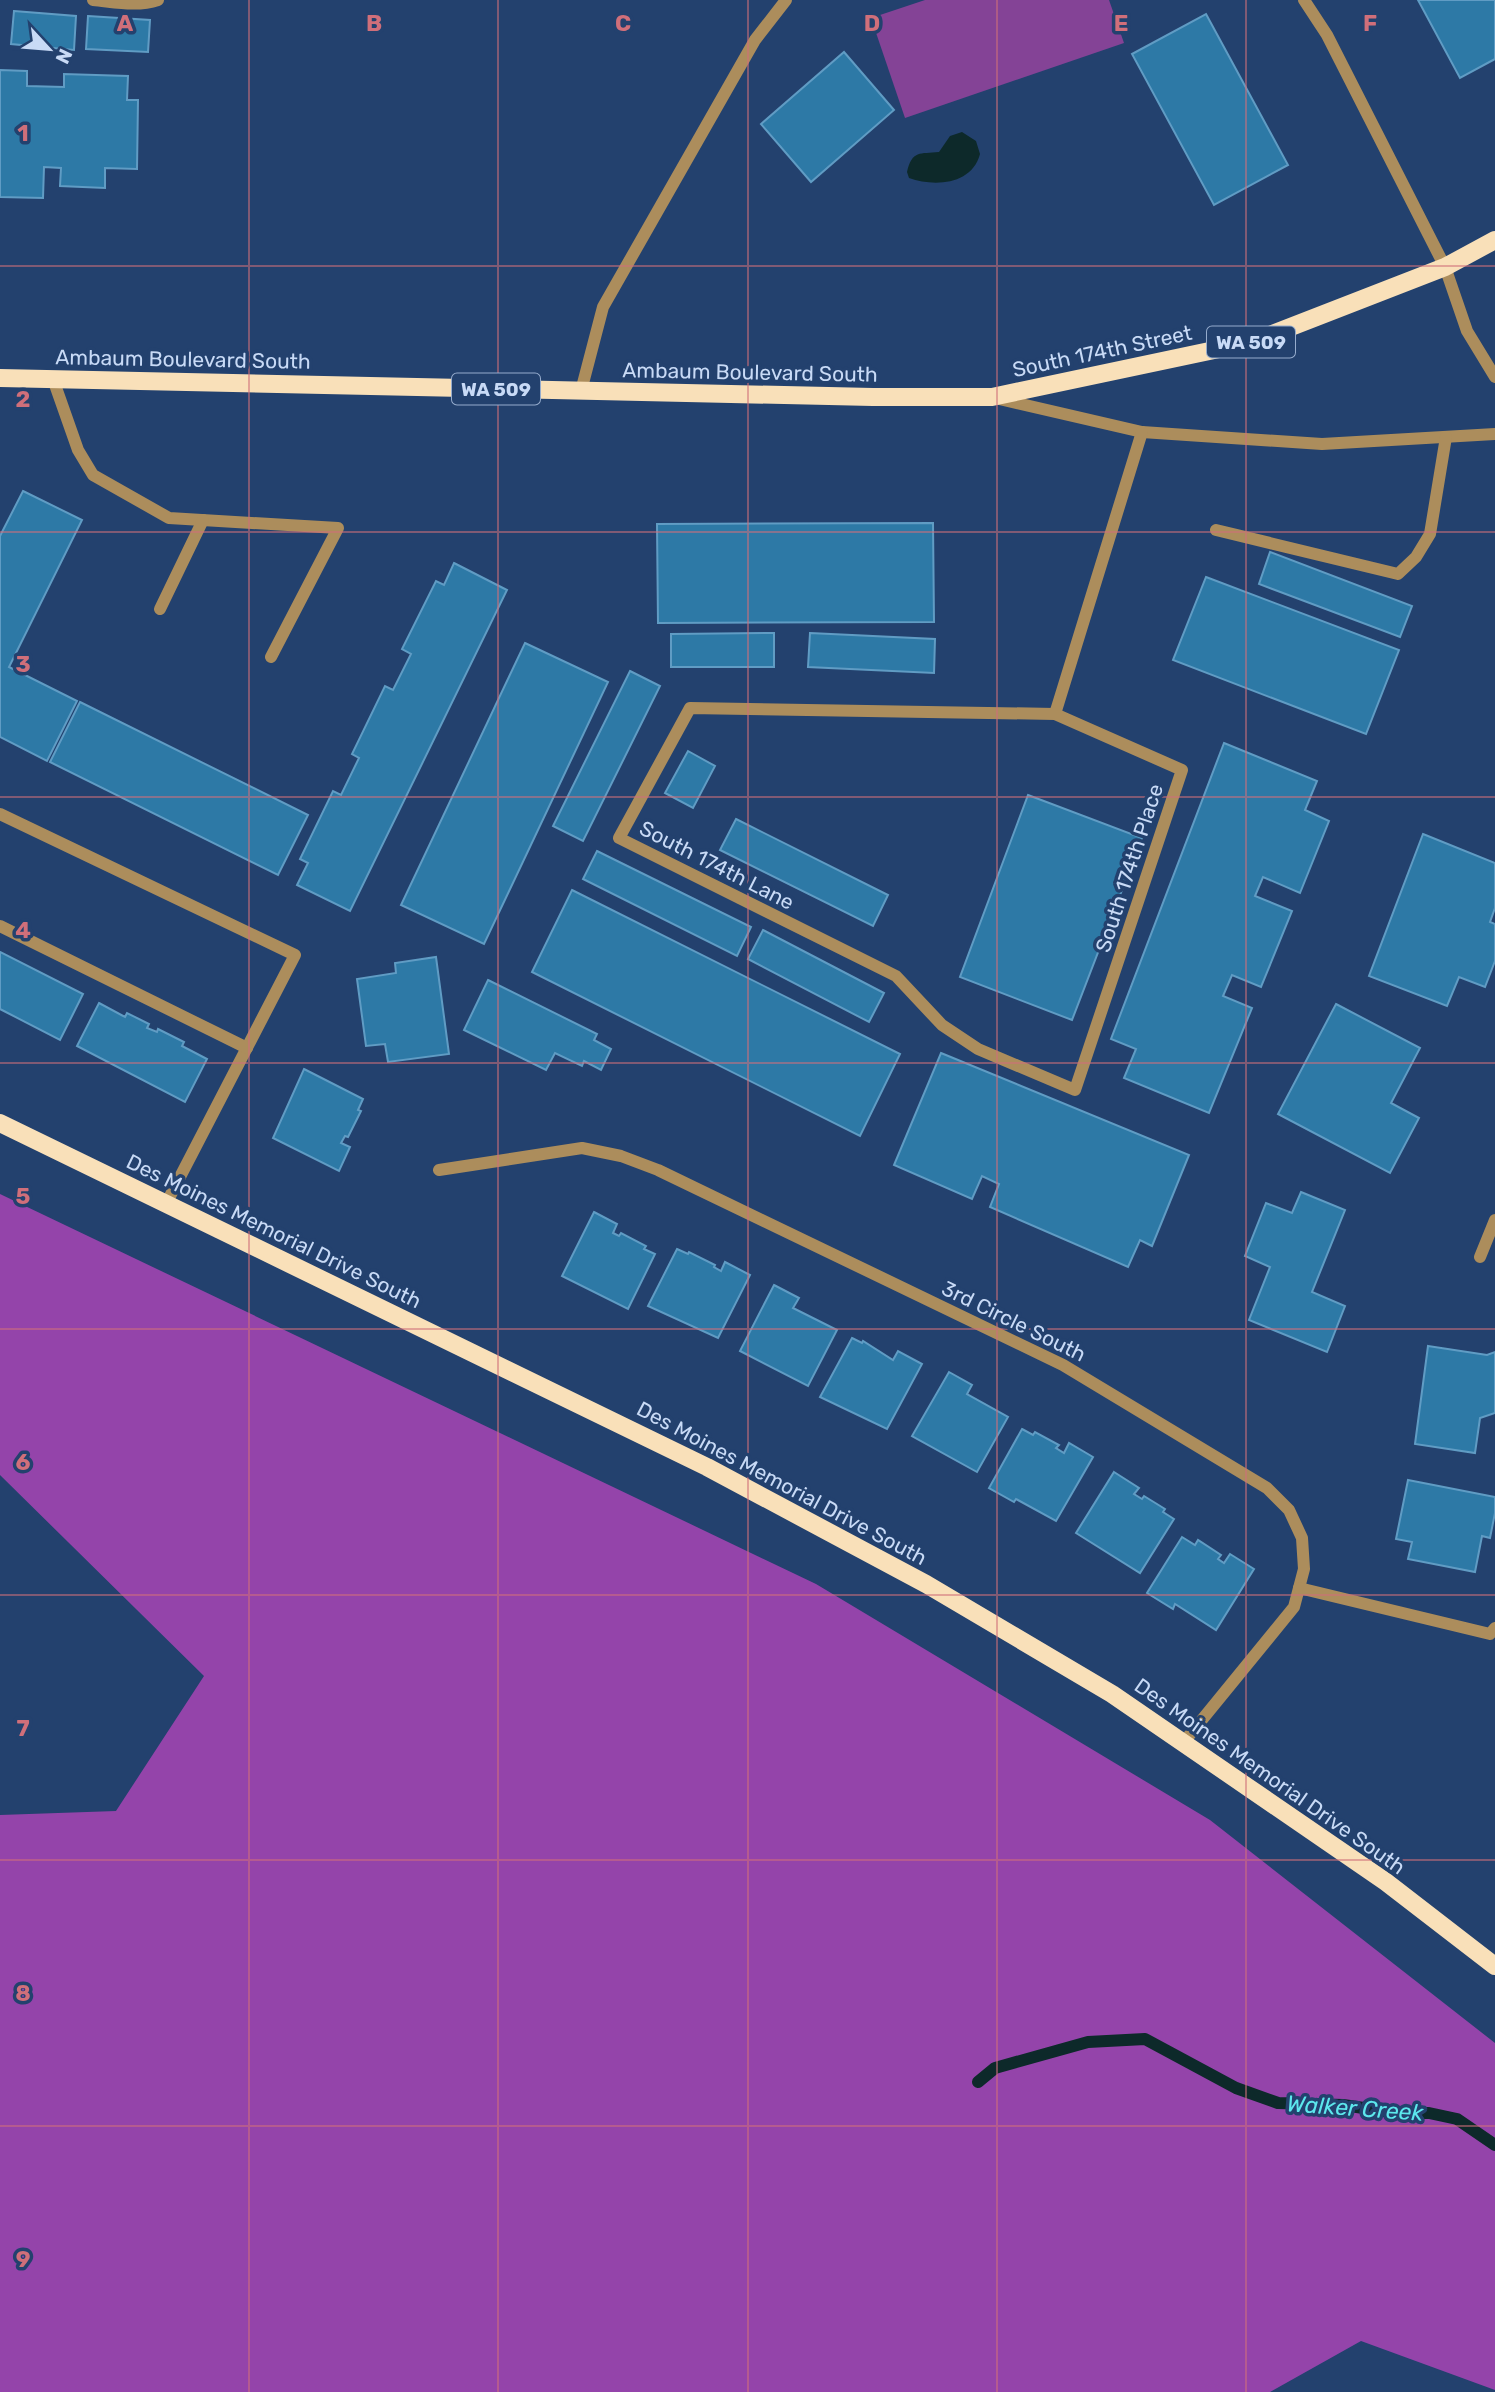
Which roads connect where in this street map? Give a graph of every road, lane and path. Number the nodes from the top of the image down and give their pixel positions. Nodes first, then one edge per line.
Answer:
1 (93, 0) edge
2 (158, 0) edge
3 (786, 0) edge
4 (1304, 0) edge
5 (1495, 240) edge
6 (1445, 267) junction
7 (0, 377) edge
8 (1495, 377) edge
9 (53, 379) junction
10 (581, 391) junction
11 (992, 397) junction
12 (1142, 432) junction
13 (1495, 434) edge
14 (1446, 437) junction
15 (203, 520) junction
16 (1216, 530) dead end
17 (160, 609) dead end
18 (271, 657) dead end
19 (1055, 714) junction
20 (0, 814) edge
21 (0, 926) edge
22 (942, 1025) joint
23 (247, 1048) junction
24 (0, 1123) edge
25 (439, 1170) dead end
26 (166, 1204) junction
27 (1495, 1220) edge
28 (1480, 1257) dead end
29 (1299, 1588) junction
30 (1495, 1628) edge
31 (1183, 1743) junction
32 (1495, 1966) edge

1 - 2 street
3 - 10 street
4 - 6 street
5 - 6 main road, South 174th Street / WA 509
6 - 8 street
6 - 11 main road, South 174th Street / WA 509
7 - 9 main road, Ambaum Boulevard South / WA 509
9 - 10 main road, Ambaum Boulevard South / WA 509
9 - 15 street
10 - 11 main road, Ambaum Boulevard South / WA 509
11 - 12 street, Ambaum Boulevard South
12 - 14 street, Ambaum Boulevard South
12 - 19 street
13 - 14 street, Ambaum Boulevard South
14 - 16 street
15 - 17 street
15 - 18 street
19 - 22 street, South 174th Place
19 - 22 street, South 174th Lane
20 - 23 street
21 - 23 street
23 - 26 street
24 - 26 main road, Des Moines Memorial Drive South
25 - 29 street, 3rd Circle South
26 - 31 main road, Des Moines Memorial Drive South
27 - 28 street
29 - 30 street
29 - 31 street, 3rd Circle South
31 - 32 main road, Des Moines Memorial Drive South

